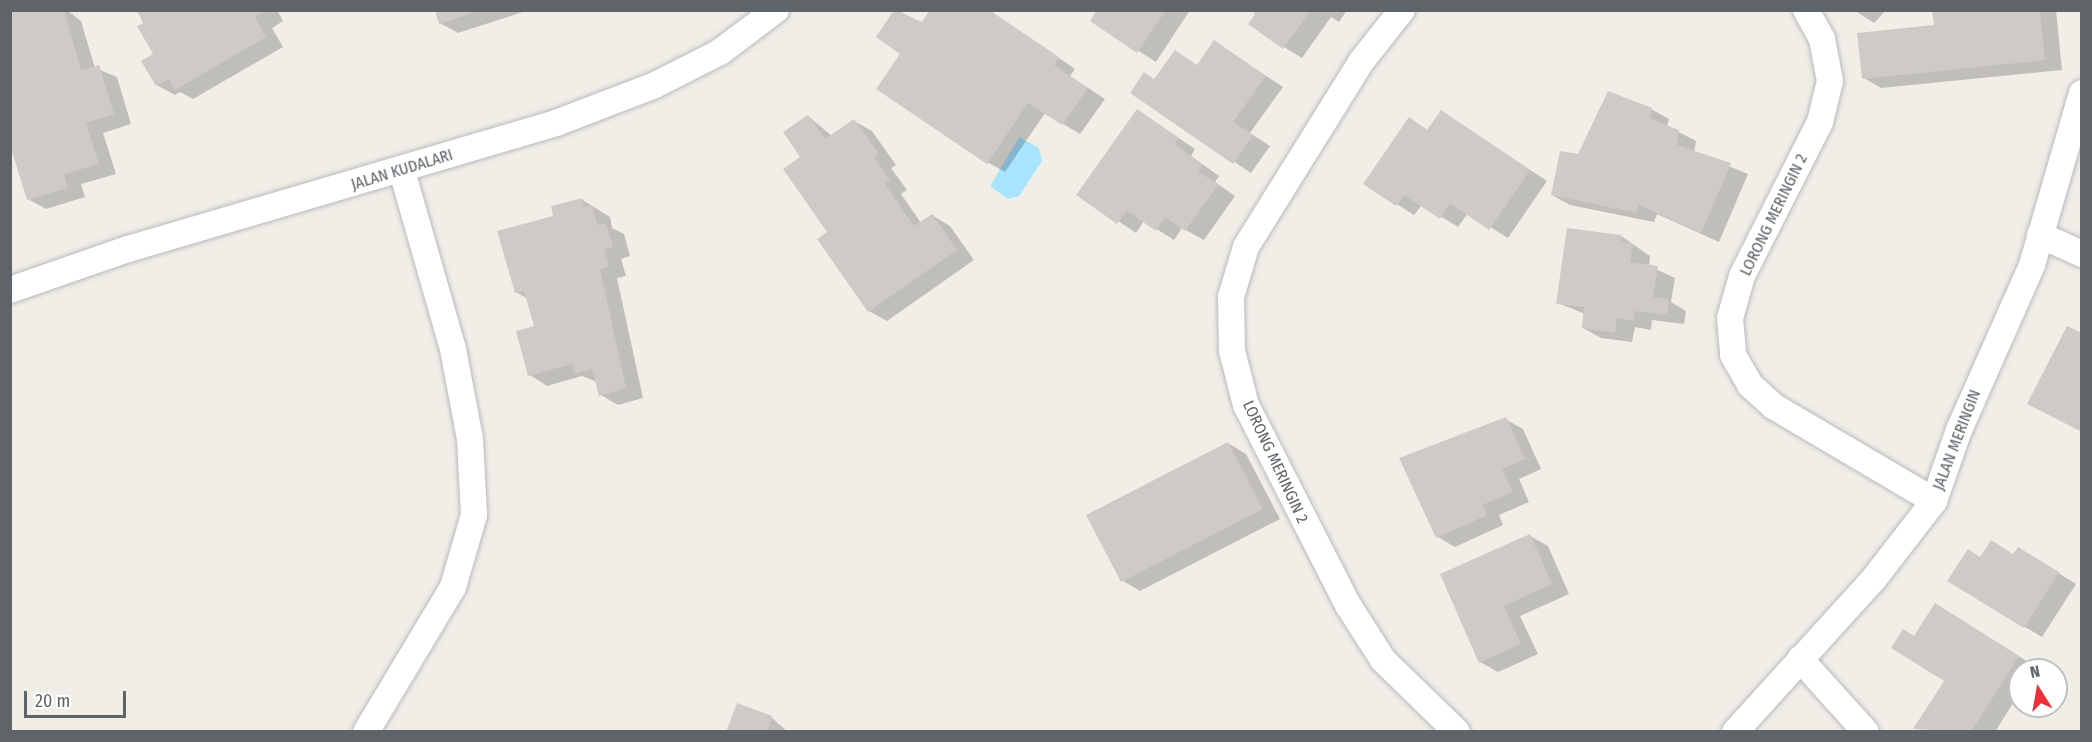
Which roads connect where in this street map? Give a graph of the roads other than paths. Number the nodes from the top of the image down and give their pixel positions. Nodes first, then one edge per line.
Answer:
1 (776, 10) edge
2 (1402, 10) edge
3 (1806, 10) edge
4 (2082, 93) edge
5 (402, 171) junction
6 (2040, 235) junction
7 (2082, 254) edge
8 (10, 290) edge
9 (1934, 501) junction
10 (1800, 659) junction
11 (366, 732) edge
12 (1456, 732) edge
13 (1735, 732) edge
14 (1866, 732) edge

1 - 5 street, JALAN KUDALARI
2 - 12 street, LORONG MERINGIN 2
3 - 9 street, LORONG MERINGIN 2
4 - 6 street, JALAN MERINGIN
5 - 8 street, JALAN KUDALARI
5 - 11 street
6 - 7 street
6 - 9 street, JALAN MERINGIN
9 - 10 street, JALAN MERINGIN
10 - 13 street, JALAN MERINGIN
10 - 14 street

